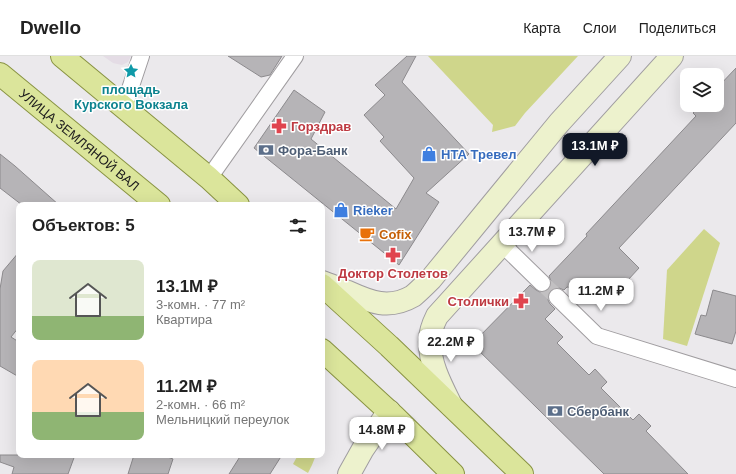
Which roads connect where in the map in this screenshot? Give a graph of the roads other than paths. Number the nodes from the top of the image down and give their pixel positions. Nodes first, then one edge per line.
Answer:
1 (62, 56) edge
2 (141, 56) edge
3 (294, 56) edge
4 (620, 56) edge
5 (672, 56) edge
6 (0, 74) edge
7 (124, 107) junction
8 (209, 178) junction
9 (155, 202) edge
10 (235, 202) edge
11 (502, 244) junction
12 (325, 283) edge
13 (542, 283) tunnel mouth
14 (325, 288) edge
15 (557, 297) tunnel mouth
16 (325, 353) edge
17 (736, 379) edge
18 (452, 407) junction
19 (389, 411) junction
20 (349, 474) edge
21 (453, 474) edge
22 (522, 474) edge

1 - 7 main road
2 - 7 street
3 - 8 street
4 - 12 main road
5 - 11 main road
6 - 9 main road, УЛИЦА ЗЕМЛЯНОЙ ВАЛ
7 - 8 main road
8 - 10 main road
11 - 13 street
11 - 18 main road
14 - 18 main road
15 - 17 street
16 - 19 main road
18 - 22 main road
19 - 20 main road
19 - 21 main road

